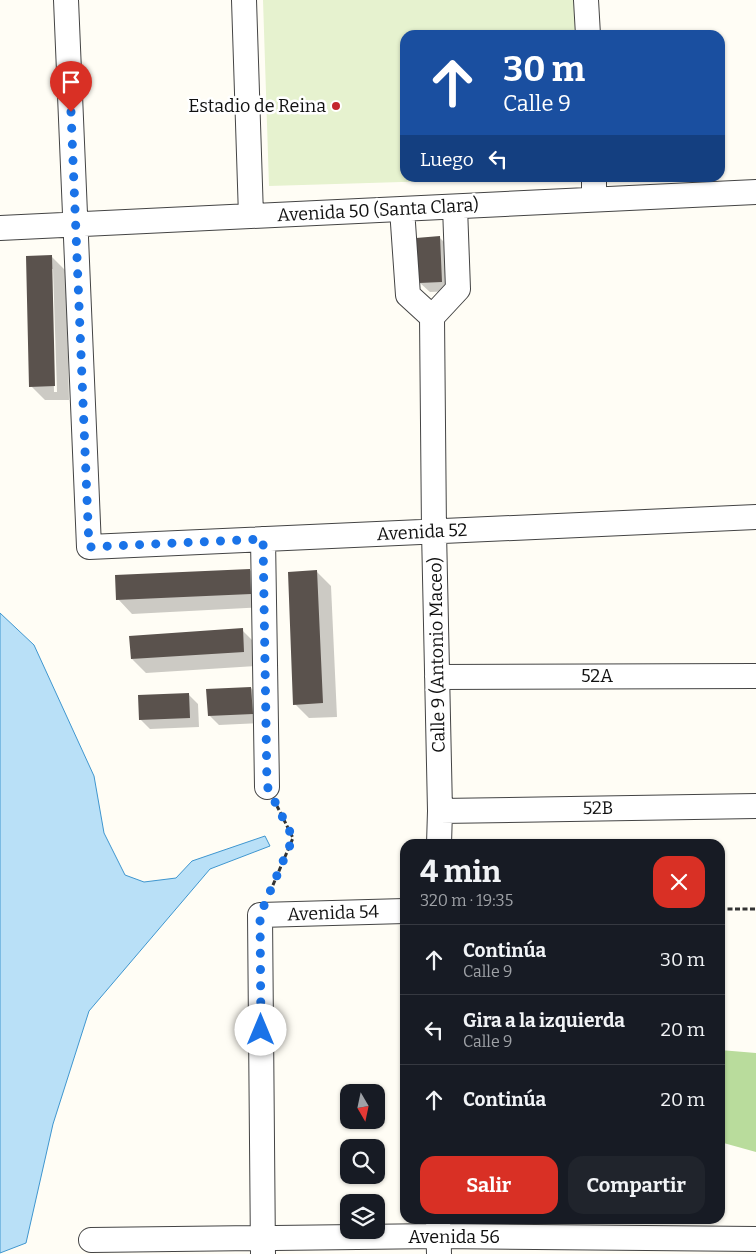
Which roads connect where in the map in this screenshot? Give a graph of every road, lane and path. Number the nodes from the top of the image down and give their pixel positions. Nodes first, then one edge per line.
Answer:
1 (66, 0) edge
2 (244, 0) edge
3 (586, 0) edge
4 (588, 30) edge
5 (594, 188) edge
6 (756, 192) edge
7 (455, 206) junction
8 (402, 209) junction
9 (251, 216) junction
10 (76, 225) junction
11 (0, 228) edge
12 (432, 317) junction
13 (756, 517) edge
14 (434, 532) junction
15 (263, 539) junction
16 (756, 676) edge
17 (437, 677) junction
18 (267, 786) joint
19 (756, 806) edge
20 (440, 811) junction
21 (439, 839) edge
22 (725, 909) edge
23 (756, 909) edge
24 (400, 911) edge
25 (260, 915) junction
26 (439, 1236) edge
27 (756, 1239) edge
28 (91, 1240) dead end
29 (263, 1246) edge

1 - 10 street
2 - 9 street
3 - 4 street
5 - 6 street, Avenida 50 (Santa Clara)
5 - 7 street, Avenida 50 (Santa Clara)
7 - 8 street, Avenida 50 (Santa Clara)
7 - 12 street
8 - 9 street, Avenida 50 (Santa Clara)
8 - 12 street
9 - 10 street, Avenida 50 (Santa Clara)
10 - 11 street, Avenida 50 (Santa Clara)
10 - 15 street, Avenida 52
12 - 14 street, Calle 9 (Antonio Maceo)
13 - 14 street, Avenida 52
14 - 15 street, Avenida 52
14 - 17 street, Calle 9 (Antonio Maceo)
15 - 18 street
16 - 17 street, 52A
17 - 20 street, Calle 9 (Antonio Maceo)
18 - 25 path
19 - 20 street, 52B
20 - 21 street, Calle 9 (Antonio Maceo)
22 - 23 path
24 - 25 street, Avenida 54
25 - 29 street
26 - 27 street, Avenida 56
26 - 29 street, Avenida 56
28 - 29 street, Avenida 56

